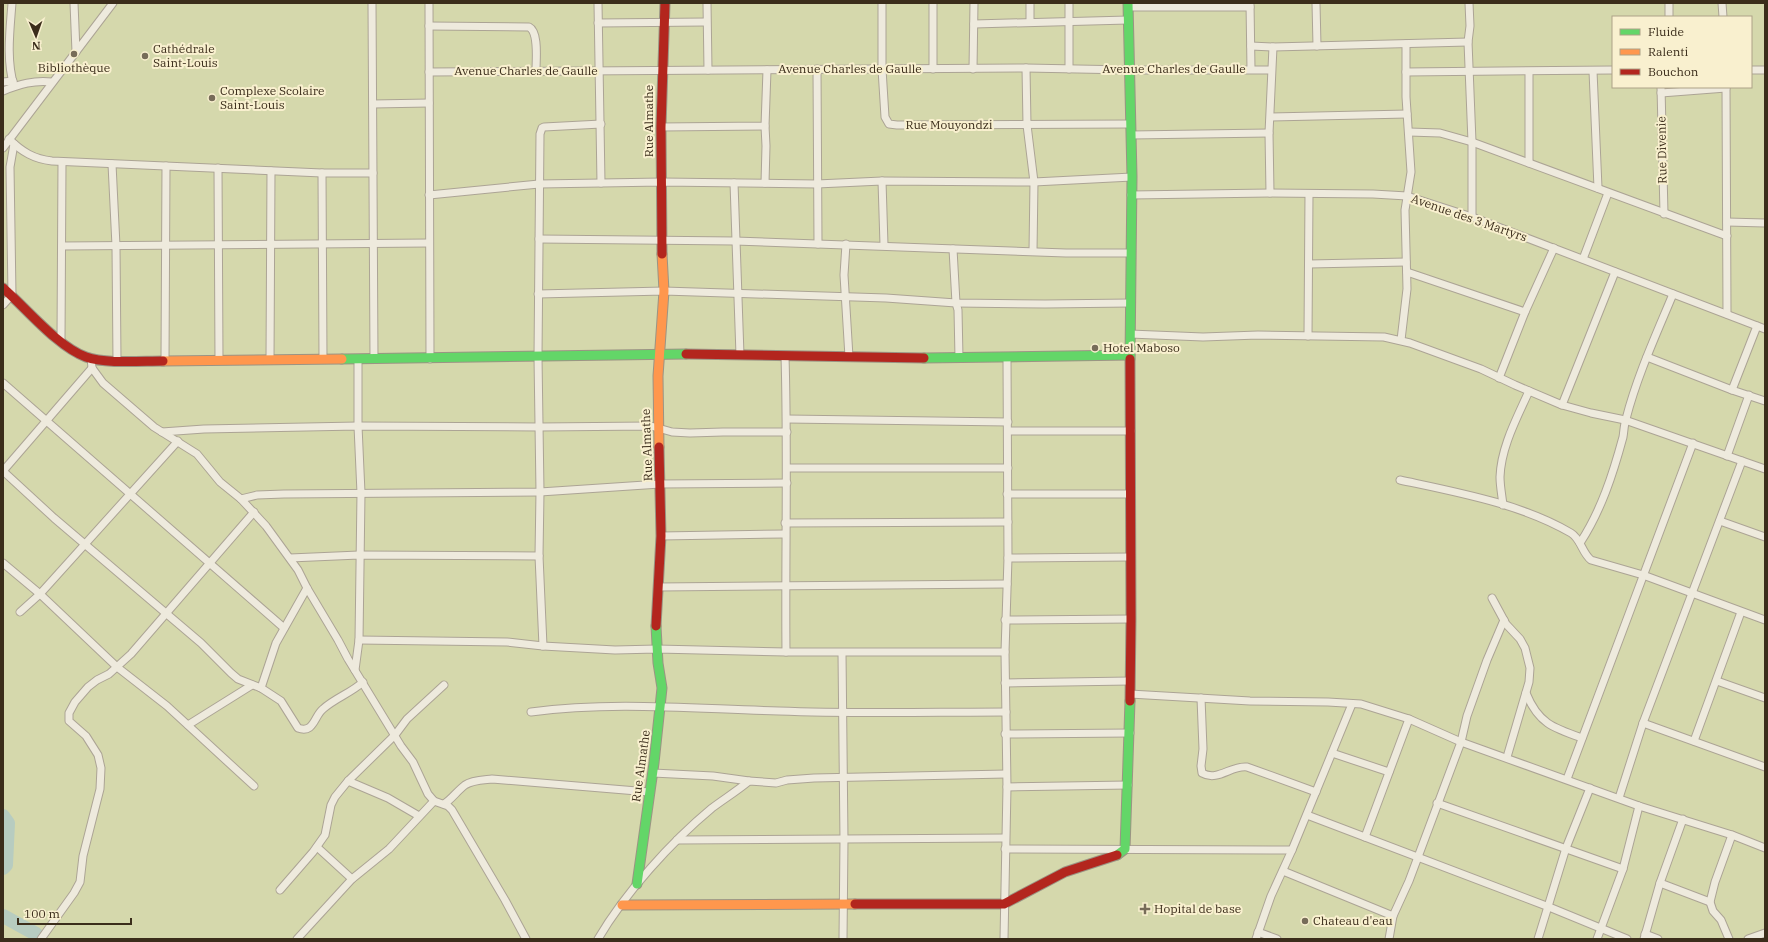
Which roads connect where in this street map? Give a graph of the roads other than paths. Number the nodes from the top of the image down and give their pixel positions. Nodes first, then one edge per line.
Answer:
1 (12, 3) edge
2 (74, 3) edge
3 (113, 3) edge
4 (372, 3) edge
5 (429, 3) edge
6 (598, 3) edge
7 (665, 3) edge
8 (707, 3) edge
9 (882, 3) edge
10 (933, 3) edge
11 (974, 3) edge
12 (1030, 3) edge
13 (1069, 3) edge
14 (1316, 3) edge
15 (1469, 3) edge
16 (1669, 3) edge
17 (1722, 3) edge
18 (1128, 5) edge
19 (1250, 5) edge
20 (1669, 16) edge
21 (1723, 16) edge
22 (1128, 20) junction
23 (598, 22) junction
24 (706, 22) junction
25 (1030, 22) junction
26 (1069, 22) junction
27 (664, 24) junction
28 (974, 24) junction
29 (429, 26) junction
30 (1468, 42) junction
31 (1406, 44) junction
32 (1251, 46) junction
33 (1317, 46) junction
34 (1273, 47) junction
35 (76, 52) junction
36 (1026, 68) junction
37 (817, 69) junction
38 (882, 69) junction
39 (933, 69) junction
40 (973, 69) junction
41 (1069, 69) junction
42 (1252, 69) junction
43 (536, 70) junction
44 (661, 70) junction
45 (708, 70) junction
46 (767, 70) junction
47 (1129, 70) junction
48 (1271, 70) junction
49 (1612, 70) edge
50 (1752, 70) edge
51 (1765, 70) edge
52 (599, 71) junction
53 (429, 72) junction
54 (1406, 72) junction
55 (1470, 72) junction
56 (1529, 72) junction
57 (1593, 72) junction
58 (3, 82) edge
59 (52, 82) junction
60 (14, 84) junction
61 (1726, 88) edge
62 (1661, 90) edge
63 (3, 91) edge
64 (429, 103) junction
65 (373, 104) junction
66 (1407, 114) junction
67 (1271, 117) junction
68 (601, 124) junction
69 (1131, 124) junction
70 (1027, 125) junction
71 (765, 126) junction
72 (661, 127) junction
73 (1409, 132) junction
74 (1269, 133) junction
75 (1131, 135) junction
76 (12, 142) junction
77 (1472, 142) junction
78 (3, 148) edge
79 (62, 162) junction
80 (112, 164) junction
81 (1529, 164) junction
82 (166, 166) junction
83 (218, 168) junction
84 (271, 171) junction
85 (322, 173) junction
86 (373, 173) junction
87 (1132, 177) junction
88 (882, 181) junction
89 (662, 182) junction
90 (734, 182) junction
91 (1034, 182) junction
92 (601, 183) junction
93 (765, 183) junction
94 (539, 184) junction
95 (817, 184) junction
96 (1598, 188) junction
97 (1608, 192) junction
98 (1270, 193) junction
99 (429, 194) junction
100 (1309, 194) junction
101 (1131, 195) junction
102 (1407, 196) junction
103 (1664, 214) junction
104 (1472, 217) junction
105 (1727, 222) junction
106 (1765, 223) edge
107 (1727, 236) junction
108 (539, 239) junction
109 (661, 239) junction
110 (735, 241) junction
111 (429, 242) junction
112 (322, 244) junction
113 (373, 244) junction
114 (818, 244) junction
115 (846, 244) junction
116 (166, 245) junction
117 (219, 245) junction
118 (271, 245) junction
119 (62, 246) junction
120 (116, 246) junction
121 (884, 246) junction
122 (1554, 248) junction
123 (953, 249) junction
124 (1033, 251) junction
125 (1131, 253) junction
126 (1583, 259) junction
127 (1406, 262) junction
128 (1309, 264) junction
129 (1407, 272) junction
130 (1615, 272) junction
131 (3, 288) edge
132 (664, 291) junction
133 (538, 294) junction
134 (738, 294) junction
135 (1673, 294) junction
136 (12, 295) junction
137 (845, 297) junction
138 (956, 303) junction
139 (1131, 303) junction
140 (3, 305) edge
141 (1525, 312) junction
142 (1727, 314) junction
143 (1757, 326) junction
144 (1765, 329) edge
145 (1130, 334) junction
146 (1308, 336) junction
147 (61, 340) junction
148 (1401, 340) junction
149 (661, 354) junction
150 (740, 355) junction
151 (1130, 355) junction
152 (785, 356) junction
153 (849, 357) junction
154 (1647, 357) junction
155 (91, 358) junction
156 (323, 358) junction
157 (538, 358) junction
158 (959, 358) junction
159 (1006, 358) junction
160 (374, 359) junction
161 (430, 359) junction
162 (117, 360) junction
163 (165, 360) junction
164 (219, 360) junction
165 (270, 360) junction
166 (358, 360) junction
167 (92, 368) junction
168 (1498, 378) junction
169 (3, 383) edge
170 (1732, 390) junction
171 (1529, 391) junction
172 (1749, 395) junction
173 (1765, 401) edge
174 (1562, 405) junction
175 (787, 420) junction
176 (1625, 420) junction
177 (46, 421) junction
178 (1008, 422) junction
179 (358, 426) junction
180 (539, 428) junction
181 (658, 429) junction
182 (1131, 430) junction
183 (1008, 431) junction
184 (162, 432) junction
185 (787, 432) junction
186 (178, 441) junction
187 (1693, 443) junction
188 (1727, 456) junction
189 (1742, 461) junction
190 (787, 468) junction
191 (1008, 468) junction
192 (1765, 469) edge
193 (3, 471) edge
194 (1400, 480) dead end
195 (786, 483) junction
196 (660, 484) junction
197 (540, 492) junction
198 (361, 493) junction
199 (129, 494) junction
200 (1007, 494) junction
201 (1131, 494) junction
202 (241, 498) junction
203 (1503, 505) junction
204 (254, 512) junction
205 (785, 522) junction
206 (1008, 522) junction
207 (1720, 522) junction
208 (785, 534) junction
209 (661, 536) junction
210 (1765, 537) edge
211 (84, 543) junction
212 (1580, 543) junction
213 (359, 555) junction
214 (538, 556) junction
215 (1130, 557) junction
216 (290, 558) junction
217 (1008, 558) junction
218 (3, 563) edge
219 (209, 564) junction
220 (1642, 575) junction
221 (1007, 584) junction
222 (786, 585) junction
223 (659, 587) junction
224 (307, 588) junction
225 (1693, 593) junction
226 (40, 594) junction
227 (1492, 598) dead end
228 (20, 612) dead end
229 (1741, 612) junction
230 (167, 613) junction
231 (1131, 619) junction
232 (1005, 620) junction
233 (1504, 620) junction
234 (1765, 620) edge
235 (284, 628) junction
236 (359, 640) junction
237 (543, 646) junction
238 (657, 649) junction
239 (786, 652) junction
240 (1004, 652) junction
241 (842, 653) junction
242 (117, 667) junction
243 (355, 670) junction
244 (1130, 681) junction
245 (1717, 681) junction
246 (363, 682) junction
247 (1006, 683) junction
248 (252, 685) junction
249 (444, 685) dead end
250 (261, 688) junction
251 (1526, 693) junction
252 (1130, 694) junction
253 (1201, 698) junction
254 (1765, 698) edge
255 (1352, 704) junction
256 (661, 706) junction
257 (531, 712) dead end
258 (841, 712) junction
259 (1006, 712) junction
260 (1408, 719) junction
261 (1643, 723) junction
262 (188, 725) junction
263 (1130, 733) junction
264 (1005, 734) junction
265 (395, 735) junction
266 (1582, 738) junction
267 (1694, 741) junction
268 (1461, 742) junction
269 (1332, 753) junction
270 (1507, 757) junction
271 (1765, 767) edge
272 (1389, 772) junction
273 (653, 773) junction
274 (1006, 774) junction
275 (844, 777) junction
276 (1566, 779) junction
277 (348, 781) junction
278 (749, 781) junction
279 (1128, 785) junction
280 (254, 786) dead end
281 (1007, 786) junction
282 (1590, 788) junction
283 (649, 792) junction
284 (1316, 792) junction
285 (1618, 798) junction
286 (434, 801) junction
287 (1437, 803) junction
288 (444, 804) junction
289 (1639, 806) junction
290 (1307, 815) junction
291 (419, 816) junction
292 (1683, 819) junction
293 (1732, 835) junction
294 (1365, 837) junction
295 (1005, 838) junction
296 (677, 840) junction
297 (844, 840) junction
298 (317, 847) junction
299 (1566, 848) junction
300 (1765, 848) edge
301 (1005, 849) junction
302 (1125, 849) junction
303 (1292, 850) junction
304 (1418, 856) junction
305 (1623, 868) junction
306 (1283, 871) junction
307 (352, 879) junction
308 (1660, 883) junction
309 (637, 884) junction
310 (280, 890) dead end
311 (1710, 902) junction
312 (1004, 904) junction
313 (622, 905) junction
314 (843, 905) junction
315 (1549, 907) junction
316 (1393, 916) junction
317 (1601, 928) junction
318 (1258, 932) junction
319 (1765, 933) edge
320 (42, 936) edge
321 (1644, 936) edge
322 (297, 939) edge
323 (526, 939) edge
324 (598, 939) edge
325 (843, 939) edge
326 (1004, 939) edge
327 (1256, 939) edge
328 (1277, 939) edge
329 (1389, 939) edge
330 (1538, 939) edge
331 (1597, 939) edge
332 (1627, 939) edge
333 (1658, 939) edge
334 (1729, 939) edge
335 (1748, 939) edge

1 - 60 street
2 - 35 street
3 - 35 street
4 - 65 street
5 - 29 street
6 - 23 street
7 - 27 street, Rue Almathe
8 - 24 street
9 - 38 street, Rue Mouyondzi
10 - 39 street
11 - 28 street
12 - 25 street
13 - 26 street
14 - 33 street
15 - 30 street
16 - 20 street
17 - 21 street
18 - 19 street
18 - 22 street
19 - 32 street
22 - 26 street
22 - 47 street
23 - 27 street
23 - 52 street
24 - 27 street
24 - 45 street
25 - 26 street
25 - 28 street
26 - 41 street
27 - 44 street, Rue Almathe
28 - 40 street
29 - 43 street
29 - 53 street
30 - 31 street
30 - 55 street
31 - 33 street
31 - 54 street
32 - 34 street
32 - 42 street
33 - 34 street
34 - 48 street
35 - 59 street
36 - 40 street, Avenue Charles de Gaulle
36 - 41 street, Avenue Charles de Gaulle
36 - 70 street
37 - 38 street, Avenue Charles de Gaulle
37 - 46 street, Avenue Charles de Gaulle
37 - 95 street
38 - 39 street, Avenue Charles de Gaulle
38 - 70 street, Rue Mouyondzi
39 - 40 street, Avenue Charles de Gaulle
41 - 47 street, Avenue Charles de Gaulle
42 - 47 street, Avenue Charles de Gaulle
42 - 48 street, Avenue Charles de Gaulle
43 - 52 street, Avenue Charles de Gaulle
43 - 53 street, Avenue Charles de Gaulle
44 - 45 street, Avenue Charles de Gaulle
44 - 52 street, Avenue Charles de Gaulle
44 - 72 street, Rue Almathe
45 - 46 street, Avenue Charles de Gaulle
46 - 71 street
47 - 69 street
48 - 67 street
49 - 57 street
50 - 51 street
52 - 68 street
53 - 64 street
54 - 55 street
54 - 66 street
55 - 56 street
55 - 77 street
56 - 57 street
56 - 81 street
57 - 96 street
58 - 60 street
59 - 60 street
59 - 76 street
60 - 63 street
61 - 62 street
61 - 105 street
62 - 103 street, Rue Divenie
64 - 65 street
64 - 99 street
65 - 86 street
66 - 67 street
66 - 73 street
67 - 74 street
68 - 92 street
68 - 94 street
69 - 70 street, Rue Mouyondzi
69 - 75 street
70 - 91 street
71 - 72 street
71 - 93 street
72 - 89 street, Rue Almathe
73 - 77 street
73 - 102 street
74 - 75 street
74 - 98 street
75 - 87 street
76 - 78 street
76 - 79 street
76 - 136 street
77 - 81 street
77 - 104 street
79 - 80 street
79 - 119 street
80 - 82 street
80 - 120 street
81 - 96 street
82 - 83 street
82 - 116 street
83 - 84 street
83 - 117 street
84 - 85 street
84 - 118 street
85 - 86 street
85 - 112 street
86 - 113 street
87 - 91 street
87 - 101 street
88 - 91 street
88 - 95 street
88 - 121 street
89 - 90 street
89 - 92 street
89 - 109 street, Rue Almathe
90 - 93 street
90 - 110 street
91 - 124 street
92 - 94 street
93 - 95 street
94 - 99 street
94 - 108 street
95 - 114 street
96 - 97 street
97 - 103 street
97 - 126 street
98 - 100 street, Avenue des 3 Martyrs
98 - 101 street, Avenue des 3 Martyrs
99 - 111 street
100 - 102 street, Avenue des 3 Martyrs
100 - 128 street
101 - 125 street
102 - 104 street, Avenue des 3 Martyrs
102 - 127 street
103 - 107 street
104 - 122 street, Avenue des 3 Martyrs
105 - 106 street
105 - 107 street
107 - 142 street
108 - 109 street
108 - 133 street
109 - 110 street
109 - 132 street, Rue Almathe
110 - 114 street
110 - 134 street
111 - 113 street
111 - 161 street
112 - 113 street
112 - 118 street
112 - 156 street
113 - 160 street
114 - 115 street
115 - 121 street
115 - 137 street
116 - 117 street
116 - 120 street
116 - 163 street
117 - 118 street
117 - 164 street
118 - 165 street
119 - 120 street
119 - 147 street
120 - 162 street
121 - 123 street
122 - 126 street, Avenue des 3 Martyrs
122 - 141 street
123 - 124 street
123 - 138 street
124 - 125 street
125 - 139 street
126 - 130 street, Avenue des 3 Martyrs
127 - 128 street
127 - 129 street
128 - 146 street
129 - 141 street
129 - 148 street
130 - 135 street, Avenue des 3 Martyrs
130 - 174 street
131 - 136 street
132 - 133 street
132 - 134 street
132 - 149 street, Rue Almathe
133 - 157 street
134 - 137 street
134 - 150 street
135 - 142 street, Avenue des 3 Martyrs
135 - 154 street
136 - 140 street
136 - 147 street
137 - 138 street
137 - 153 street
138 - 139 street
138 - 158 street
139 - 145 street
141 - 168 street
142 - 143 street, Avenue des 3 Martyrs
143 - 144 street, Avenue des 3 Martyrs
143 - 170 street
145 - 146 street
145 - 151 street
146 - 148 street
147 - 155 street
148 - 168 street
149 - 150 street
149 - 157 street
149 - 181 street, Rue Almathe
150 - 152 street
151 - 159 street
151 - 182 street
152 - 153 street
152 - 175 street
153 - 158 street
154 - 170 street
154 - 176 street
155 - 162 street
155 - 167 street
156 - 165 street
156 - 166 street
157 - 161 street
157 - 180 street
158 - 159 street
159 - 178 street
160 - 161 street
160 - 166 street
162 - 163 street
163 - 164 street
164 - 165 street
166 - 179 street
167 - 177 street
167 - 184 street
168 - 171 street
169 - 177 street
170 - 172 street
171 - 174 street
171 - 203 street
172 - 173 street
172 - 188 street
174 - 176 street
175 - 178 street
175 - 185 street
176 - 187 street
176 - 212 street
177 - 193 street
177 - 199 street
178 - 183 street
179 - 180 street
179 - 184 street
179 - 198 street
180 - 181 street
180 - 197 street
181 - 185 street
181 - 196 street, Rue Almathe
182 - 183 street
182 - 201 street
183 - 191 street
184 - 186 street
185 - 190 street
186 - 199 street
186 - 202 street
187 - 188 street
187 - 220 street
188 - 189 street
189 - 192 street
189 - 207 street
190 - 191 street
190 - 195 street
191 - 200 street
193 - 211 street
194 - 203 street
195 - 196 street
195 - 205 street
196 - 197 street
196 - 209 street, Rue Almathe
197 - 198 street
197 - 214 street
198 - 202 street
198 - 213 street
199 - 211 street
199 - 219 street
200 - 201 street
200 - 206 street
201 - 215 street
202 - 204 street
203 - 212 street
204 - 216 street
204 - 219 street
205 - 206 street
205 - 208 street
206 - 217 street
207 - 210 street
207 - 225 street
208 - 209 street
208 - 222 street
209 - 223 street, Rue Almathe
211 - 226 street
211 - 230 street
212 - 220 street
213 - 214 street
213 - 216 street
213 - 236 street
214 - 237 street
215 - 217 street
215 - 231 street
216 - 224 street
217 - 221 street
218 - 226 street
219 - 230 street
219 - 235 street
220 - 225 street
220 - 266 street
221 - 222 street
221 - 232 street
222 - 223 street
222 - 239 street
223 - 238 street, Rue Almathe
224 - 235 street
224 - 243 street
225 - 229 street
225 - 261 street
226 - 228 street
226 - 242 street
227 - 233 street
229 - 234 street
229 - 245 street
230 - 242 street
230 - 248 street
231 - 232 street
231 - 244 street
232 - 240 street
233 - 251 street
233 - 268 street
235 - 250 street
236 - 237 street
236 - 243 street
237 - 238 street
238 - 239 street
238 - 256 street, Rue Almathe
239 - 241 street
240 - 241 street
240 - 247 street
241 - 258 street
242 - 262 street
242 - 320 street
243 - 246 street
244 - 247 street
244 - 252 street
245 - 254 street
245 - 267 street
246 - 250 street
246 - 265 street
247 - 259 street
248 - 250 street
248 - 262 street
249 - 265 street
251 - 266 street
251 - 270 street
252 - 253 street
252 - 263 street
253 - 255 street
253 - 284 street
255 - 260 street
255 - 269 street
256 - 257 street
256 - 258 street
256 - 273 street, Rue Almathe
258 - 259 street
258 - 275 street
259 - 264 street
260 - 268 street
260 - 272 street
261 - 267 street
261 - 285 street
262 - 280 street
263 - 264 street
263 - 279 street
264 - 274 street
265 - 277 street
265 - 286 street
266 - 276 street
267 - 271 street
268 - 270 street
268 - 287 street
269 - 272 street
269 - 284 street
270 - 276 street
272 - 294 street
273 - 278 street
273 - 283 street, Rue Almathe
274 - 275 street
274 - 281 street
275 - 278 street
275 - 297 street
276 - 282 street
277 - 291 street
277 - 298 street
278 - 296 street
279 - 281 street
279 - 302 street
281 - 295 street
282 - 285 street
282 - 299 street
283 - 288 street
283 - 309 street, Rue Almathe
284 - 290 street
285 - 289 street
286 - 288 street
286 - 291 street
287 - 299 street
287 - 304 street
288 - 323 street
289 - 292 street
289 - 305 street
290 - 294 street
290 - 303 street
291 - 307 street
292 - 293 street
292 - 308 street
293 - 300 street
293 - 311 street
294 - 304 street
295 - 297 street
295 - 301 street
296 - 297 street
296 - 309 street
297 - 314 street
298 - 307 street
298 - 310 street
299 - 305 street
299 - 315 street
301 - 302 street
301 - 312 street
302 - 303 street
302 - 312 street
303 - 306 street
304 - 315 street
304 - 316 street
305 - 317 street
306 - 316 street
306 - 318 street
307 - 322 street
308 - 311 street
308 - 321 street
309 - 313 street
311 - 334 street
312 - 314 street
312 - 326 street
313 - 314 street
313 - 324 street
314 - 325 street
315 - 317 street
315 - 330 street
316 - 329 street
317 - 331 street
317 - 332 street
318 - 327 street
318 - 328 street
319 - 335 street
321 - 333 street

